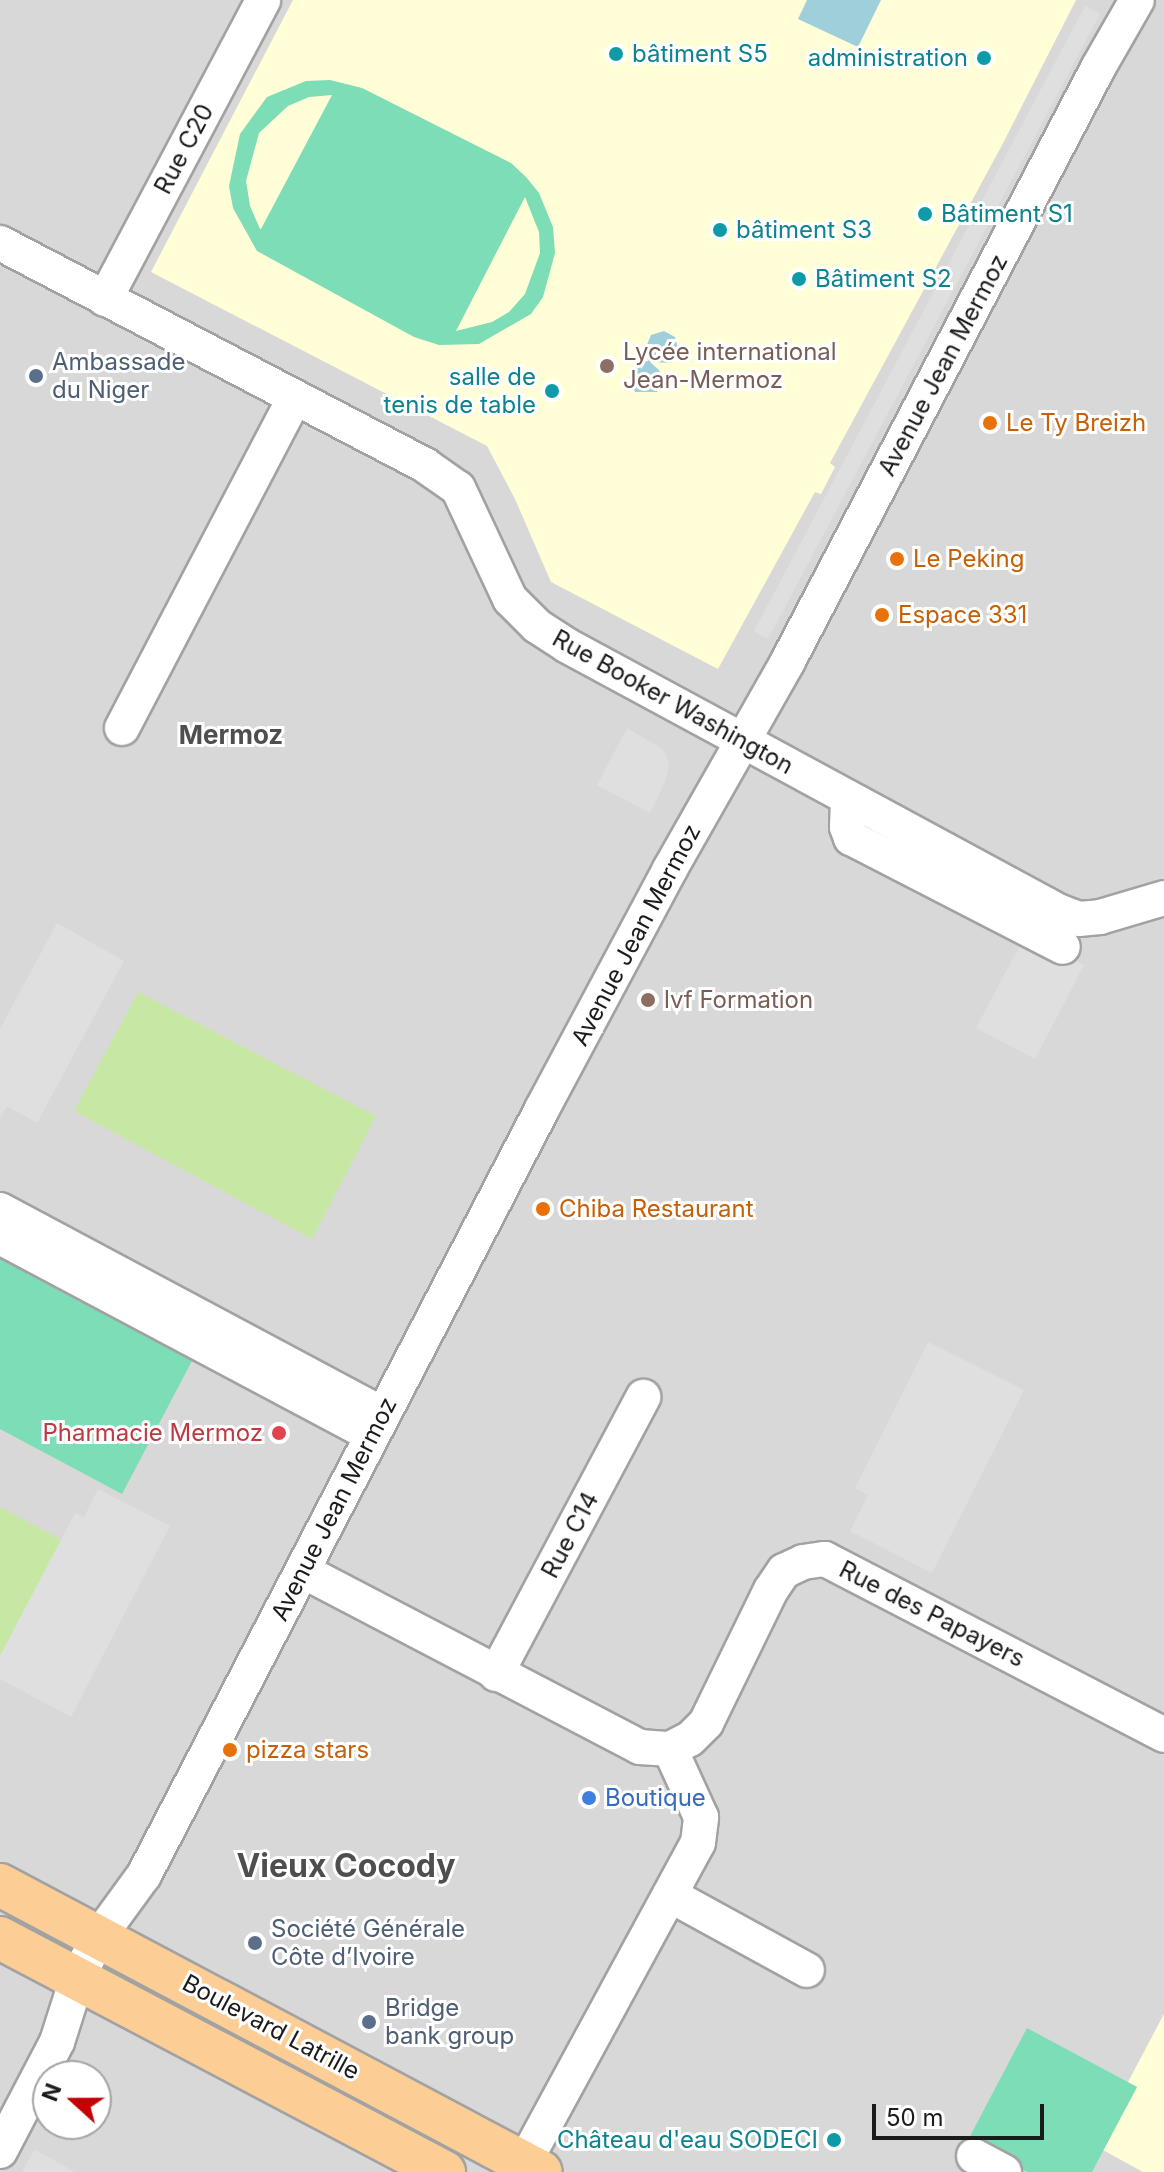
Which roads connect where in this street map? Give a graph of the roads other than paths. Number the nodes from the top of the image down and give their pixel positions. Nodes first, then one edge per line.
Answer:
1 (263, 0) edge
2 (1137, 0) edge
3 (0, 243) edge
4 (105, 299) junction
5 (295, 397) junction
6 (122, 728) dead end
7 (742, 742) junction
8 (848, 798) junction
9 (1164, 898) edge
10 (1063, 947) dead end
11 (0, 1210) edge
12 (0, 1237) edge
13 (643, 1397) dead end
14 (377, 1424) junction
15 (303, 1571) junction
16 (496, 1674) junction
17 (1164, 1735) edge
18 (670, 1749) junction
19 (0, 1885) edge
20 (670, 1895) junction
21 (0, 1938) edge
22 (112, 1945) junction
23 (807, 1970) dead end
24 (91, 1987) junction
25 (0, 2151) edge
26 (974, 2156) dead end
27 (533, 2167) edge
28 (444, 2172) edge
29 (1004, 2172) edge

1 - 4 street, Rue C20
2 - 7 street, Avenue Jean Mermoz
3 - 4 street, Rue Booker Washington
4 - 5 street, Rue Booker Washington
5 - 6 street
5 - 7 street, Rue Booker Washington
7 - 8 street, Rue Booker Washington
7 - 14 street, Avenue Jean Mermoz
8 - 9 street, Rue Booker Washington
8 - 10 street
11 - 14 street
12 - 14 street
13 - 16 street, Rue C14
14 - 15 street, Avenue Jean Mermoz
15 - 16 street
15 - 22 street, Avenue Jean Mermoz
16 - 18 street
17 - 18 street, Rue des Papayers
18 - 20 street
19 - 22 main road, Boulevard Latrille
20 - 23 street
20 - 27 street
21 - 24 main road, Boulevard Latrille
22 - 24 street, Avenue Jean Mermoz
22 - 27 main road, Boulevard Latrille
24 - 25 street, Avenue Jean Mermoz
24 - 28 main road, Boulevard Latrille
26 - 29 street

